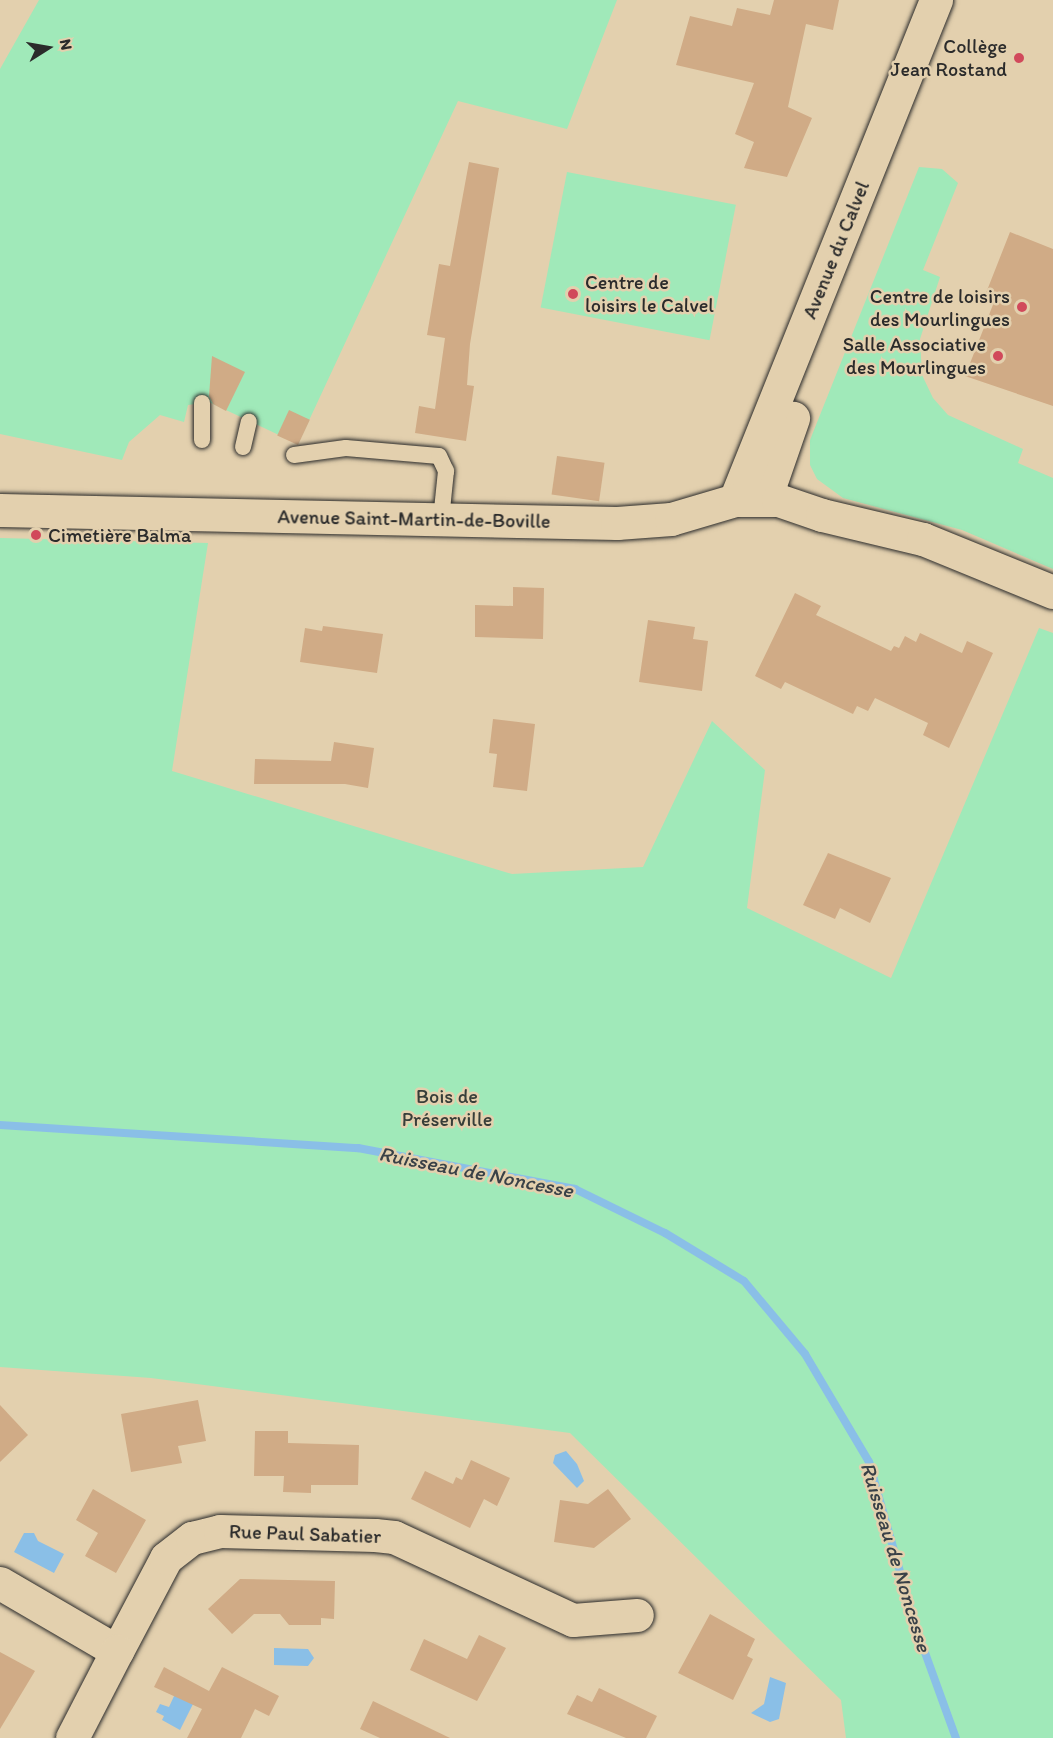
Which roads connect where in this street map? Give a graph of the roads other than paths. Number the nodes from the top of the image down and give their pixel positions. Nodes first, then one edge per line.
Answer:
1 (936, 0) edge
2 (958, 0) edge
3 (202, 403) dead end
4 (249, 422) dead end
5 (202, 440) dead end
6 (243, 447) dead end
7 (294, 455) dead end
8 (750, 499) junction
9 (0, 510) edge
10 (441, 519) junction
11 (1053, 592) edge
12 (0, 1583) edge
13 (637, 1615) dead end
14 (117, 1651) junction
15 (72, 1738) edge

1 - 8 street, Avenue du Calvel
2 - 8 street, Avenue du Calvel
3 - 5 lane
4 - 6 lane
7 - 10 lane
8 - 10 street, Avenue Saint-Martin-de-Boville
8 - 11 street
9 - 10 street, Avenue Saint-Martin-de-Boville
12 - 14 street
13 - 14 street, Rue Paul Sabatier
14 - 15 street, Rue Paul Sabatier

